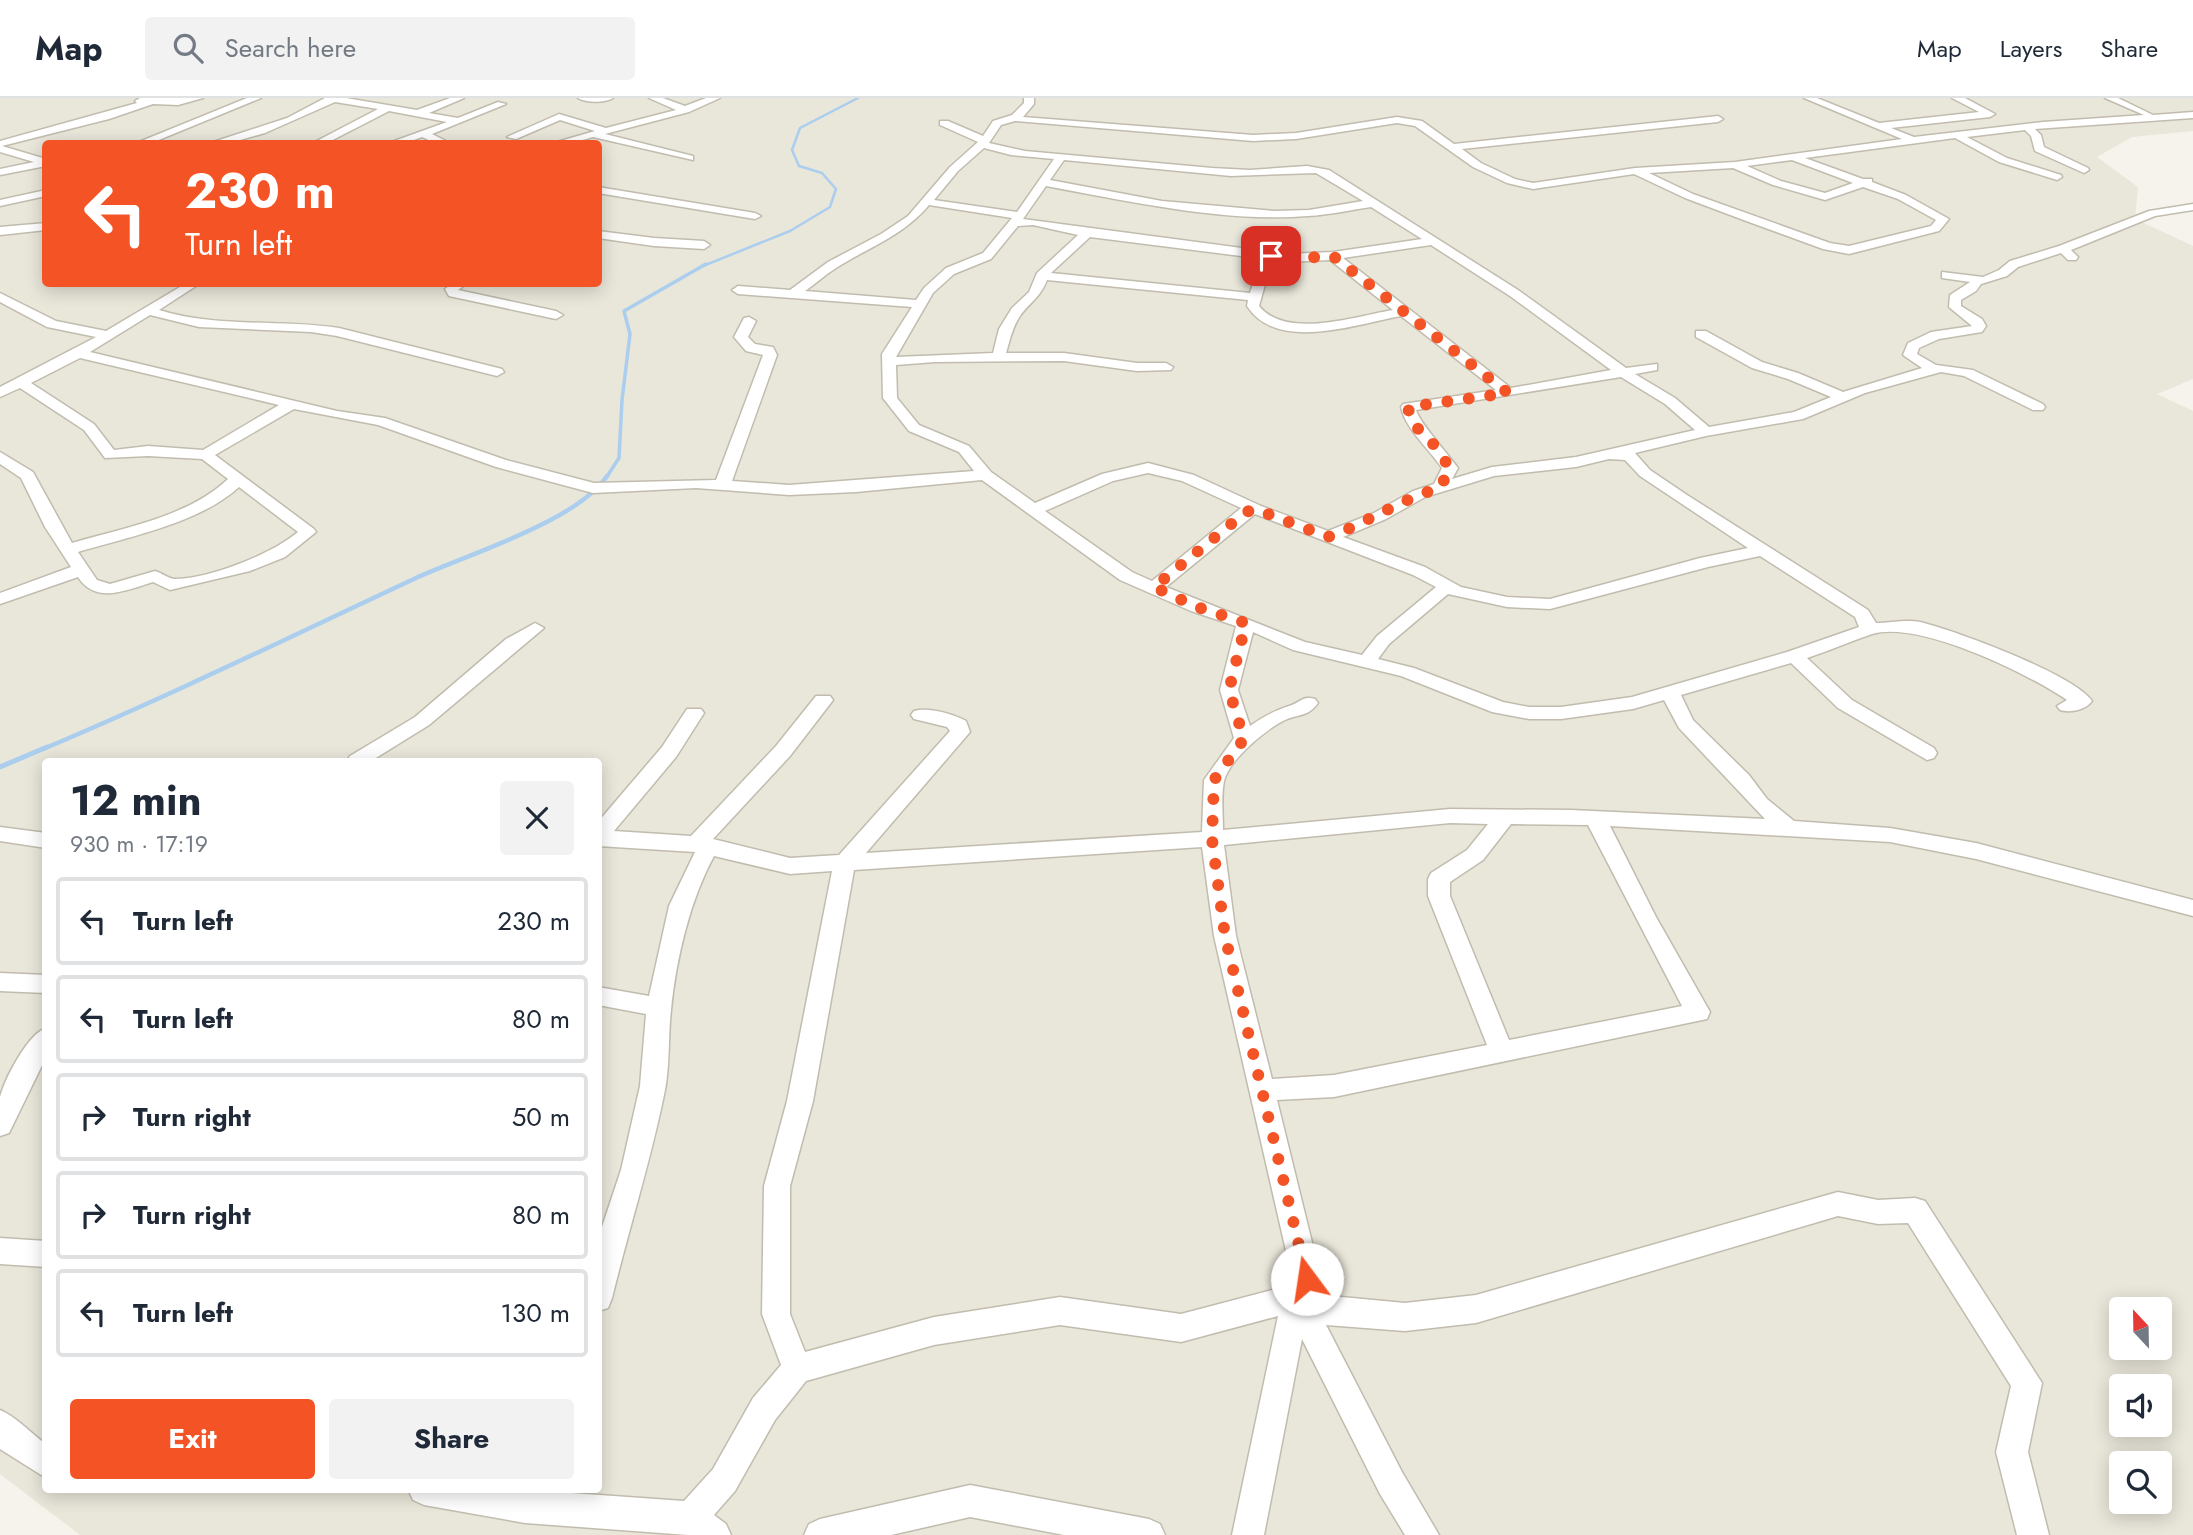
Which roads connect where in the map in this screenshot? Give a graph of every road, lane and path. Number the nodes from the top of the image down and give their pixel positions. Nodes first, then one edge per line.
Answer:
1 (198, 98) edge
2 (256, 98) edge
3 (331, 98) edge
4 (459, 98) edge
5 (583, 98) edge
6 (608, 98) edge
7 (654, 98) edge
8 (715, 98) edge
9 (1029, 98) edge
10 (1809, 98) edge
11 (1958, 98) edge
12 (2110, 98) edge
13 (153, 101) junction
14 (128, 102) dead end
15 (501, 104) dead end
16 (386, 109) junction
17 (686, 110) junction
18 (417, 114) junction
19 (2193, 115) edge
20 (2154, 116) junction
21 (1016, 117) junction
22 (1718, 119) dead end
23 (459, 121) junction
24 (944, 123) dead end
25 (1878, 126) junction
26 (2026, 127) junction
27 (174, 130) junction
28 (603, 130) junction
29 (591, 133) junction
30 (423, 134) junction
31 (512, 137) dead end
32 (1957, 137) junction
33 (149, 140) edge
34 (208, 140) edge
35 (324, 140) edge
36 (404, 140) edge
37 (437, 140) edge
38 (568, 140) edge
39 (1915, 140) junction
40 (984, 142) junction
41 (0, 147) edge
42 (1453, 147) junction
43 (689, 158) dead end
44 (1060, 158) junction
45 (1796, 158) junction
46 (42, 162) edge
47 (42, 164) edge
48 (1735, 165) junction
49 (2084, 170) dead end
50 (1635, 171) junction
51 (0, 172) edge
52 (2057, 177) dead end
53 (1874, 179) dead end
54 (1043, 182) junction
55 (1859, 183) junction
56 (602, 191) edge
57 (42, 194) edge
58 (928, 202) junction
59 (0, 203) edge
60 (1373, 203) junction
61 (2193, 206) edge
62 (755, 216) dead end
63 (1018, 218) junction
64 (42, 226) edge
65 (0, 231) edge
66 (1087, 233) junction
67 (602, 235) edge
68 (1432, 241) junction
69 (704, 245) dead end
70 (1255, 255) junction
71 (1333, 256) junction
72 (1946, 275) dead end
73 (1041, 276) junction
74 (1977, 281) junction
75 (182, 287) edge
76 (455, 287) edge
77 (738, 290) dead end
78 (792, 295) junction
79 (0, 297) edge
80 (1254, 297) junction
81 (920, 304) junction
82 (146, 310) junction
83 (1402, 312) junction
84 (556, 315) dead end
85 (749, 321) dead end
86 (1701, 334) dead end
87 (108, 335) junction
88 (78, 354) junction
89 (998, 359) junction
90 (888, 362) junction
91 (1652, 366) dead end
92 (1166, 367) dead end
93 (1934, 369) junction
94 (1623, 370) junction
95 (497, 372) dead end
96 (22, 383) junction
97 (0, 393) edge
98 (1508, 393) junction
99 (1843, 397) junction
100 (290, 405) junction
101 (2038, 407) dead end
102 (1706, 432) junction
103 (1631, 452) junction
104 (206, 454) junction
105 (0, 457) edge
106 (985, 475) junction
107 (237, 480) junction
108 (722, 486) junction
109 (1440, 488) junction
110 (1035, 509) junction
111 (1255, 509) junction
112 (1328, 537) junction
113 (67, 550) junction
114 (1766, 550) junction
115 (80, 570) junction
116 (1447, 586) junction
117 (1154, 587) junction
118 (0, 599) edge
119 (1246, 623) junction
120 (535, 628) dead end
121 (1868, 629) junction
122 (1794, 656) junction
123 (1367, 661) junction
124 (823, 700) dead end
125 (1667, 700) junction
126 (1308, 703) dead end
127 (2067, 706) dead end
128 (694, 713) dead end
129 (922, 715) dead end
130 (1244, 739) junction
131 (1927, 753) dead end
132 (362, 758) edge
133 (1760, 804) junction
134 (1506, 816) junction
135 (1594, 818) junction
136 (1755, 827) junction
137 (1789, 828) junction
138 (602, 833) edge
139 (0, 834) edge
140 (602, 838) edge
141 (1212, 839) junction
142 (42, 840) edge
143 (703, 845) junction
144 (844, 864) junction
145 (2193, 908) edge
146 (0, 982) edge
147 (42, 984) edge
148 (602, 997) edge
149 (659, 1007) junction
150 (42, 1043) edge
151 (1502, 1053) junction
152 (1261, 1090) junction
153 (0, 1125) edge
154 (0, 1251) edge
155 (42, 1254) edge
156 (602, 1282) edge
157 (1301, 1307) junction
158 (797, 1369) junction
159 (0, 1425) edge
160 (42, 1460) edge
161 (446, 1493) edge
162 (703, 1526) edge
163 (820, 1535) edge
164 (1149, 1535) edge
165 (1248, 1535) edge
166 (1423, 1535) edge
167 (2032, 1535) edge

1 - 13 street
2 - 27 street
3 - 16 street
3 - 34 street
4 - 18 street
5 - 6 street
7 - 17 street
8 - 17 street
9 - 21 street
10 - 25 street
11 - 25 street
12 - 20 street
13 - 14 street
13 - 41 street
15 - 23 street
16 - 18 street
16 - 35 street
17 - 28 street
18 - 23 street
19 - 20 street
20 - 26 street
21 - 40 street
21 - 42 street
22 - 42 street
23 - 30 street
24 - 40 street
25 - 39 street
26 - 32 street
26 - 49 street
27 - 33 street
27 - 34 street
28 - 29 street
28 - 31 street
29 - 38 street
29 - 43 street
30 - 36 street
30 - 37 street
32 - 39 street
32 - 52 street
39 - 45 street
40 - 44 street
40 - 58 street
41 - 46 street
42 - 50 street
44 - 54 street
44 - 60 street
45 - 48 street
45 - 55 street
47 - 51 street
48 - 50 street
48 - 55 street
50 - 55 street
53 - 55 street
54 - 60 street
54 - 63 street
56 - 62 street
57 - 59 street
58 - 63 street
58 - 78 street
60 - 68 street
61 - 74 street
63 - 66 street
63 - 81 street
64 - 65 street
66 - 70 street
66 - 73 street
67 - 69 street
68 - 71 street
68 - 94 street
70 - 71 street
70 - 80 street
71 - 83 street
72 - 74 street
73 - 80 street
73 - 89 street
74 - 93 street
75 - 82 street
76 - 84 street
77 - 78 street
78 - 81 street
79 - 87 street
80 - 83 street
81 - 90 street
82 - 87 street
82 - 95 street
83 - 98 street
85 - 108 street
86 - 99 street
87 - 88 street
88 - 96 street
88 - 100 street
89 - 90 street
89 - 92 street
90 - 106 street
91 - 94 street
93 - 99 street
93 - 101 street
94 - 98 street
94 - 102 street
96 - 97 street
96 - 104 street
98 - 109 street
99 - 102 street
100 - 104 street
100 - 108 street
102 - 103 street
103 - 109 street
103 - 114 street
104 - 107 street
105 - 113 street
106 - 108 street
106 - 110 street
107 - 113 street
107 - 115 street
109 - 112 street
110 - 111 street
110 - 117 street
111 - 112 street
111 - 117 street
112 - 116 street
113 - 115 street
114 - 116 street
114 - 121 street
115 - 118 street
116 - 123 street
117 - 119 street
119 - 123 street
119 - 130 street
120 - 132 street
121 - 122 street
121 - 127 street
122 - 125 street
122 - 131 street
123 - 125 street
124 - 143 street
125 - 133 street
126 - 130 street
128 - 138 street
129 - 144 street
130 - 141 street
133 - 136 street
133 - 137 street
134 - 135 street
134 - 141 street
134 - 151 street
135 - 136 street
135 - 151 street
136 - 137 street
137 - 145 street
139 - 142 street
140 - 143 street
141 - 144 street
141 - 152 street
143 - 144 street
143 - 149 street
144 - 158 street
146 - 147 street
148 - 149 street
149 - 156 street
150 - 153 street
151 - 152 street
152 - 157 street
154 - 155 street
157 - 158 street
157 - 165 street
157 - 166 street
157 - 167 street
158 - 162 street
159 - 160 street
161 - 162 street
163 - 164 street

